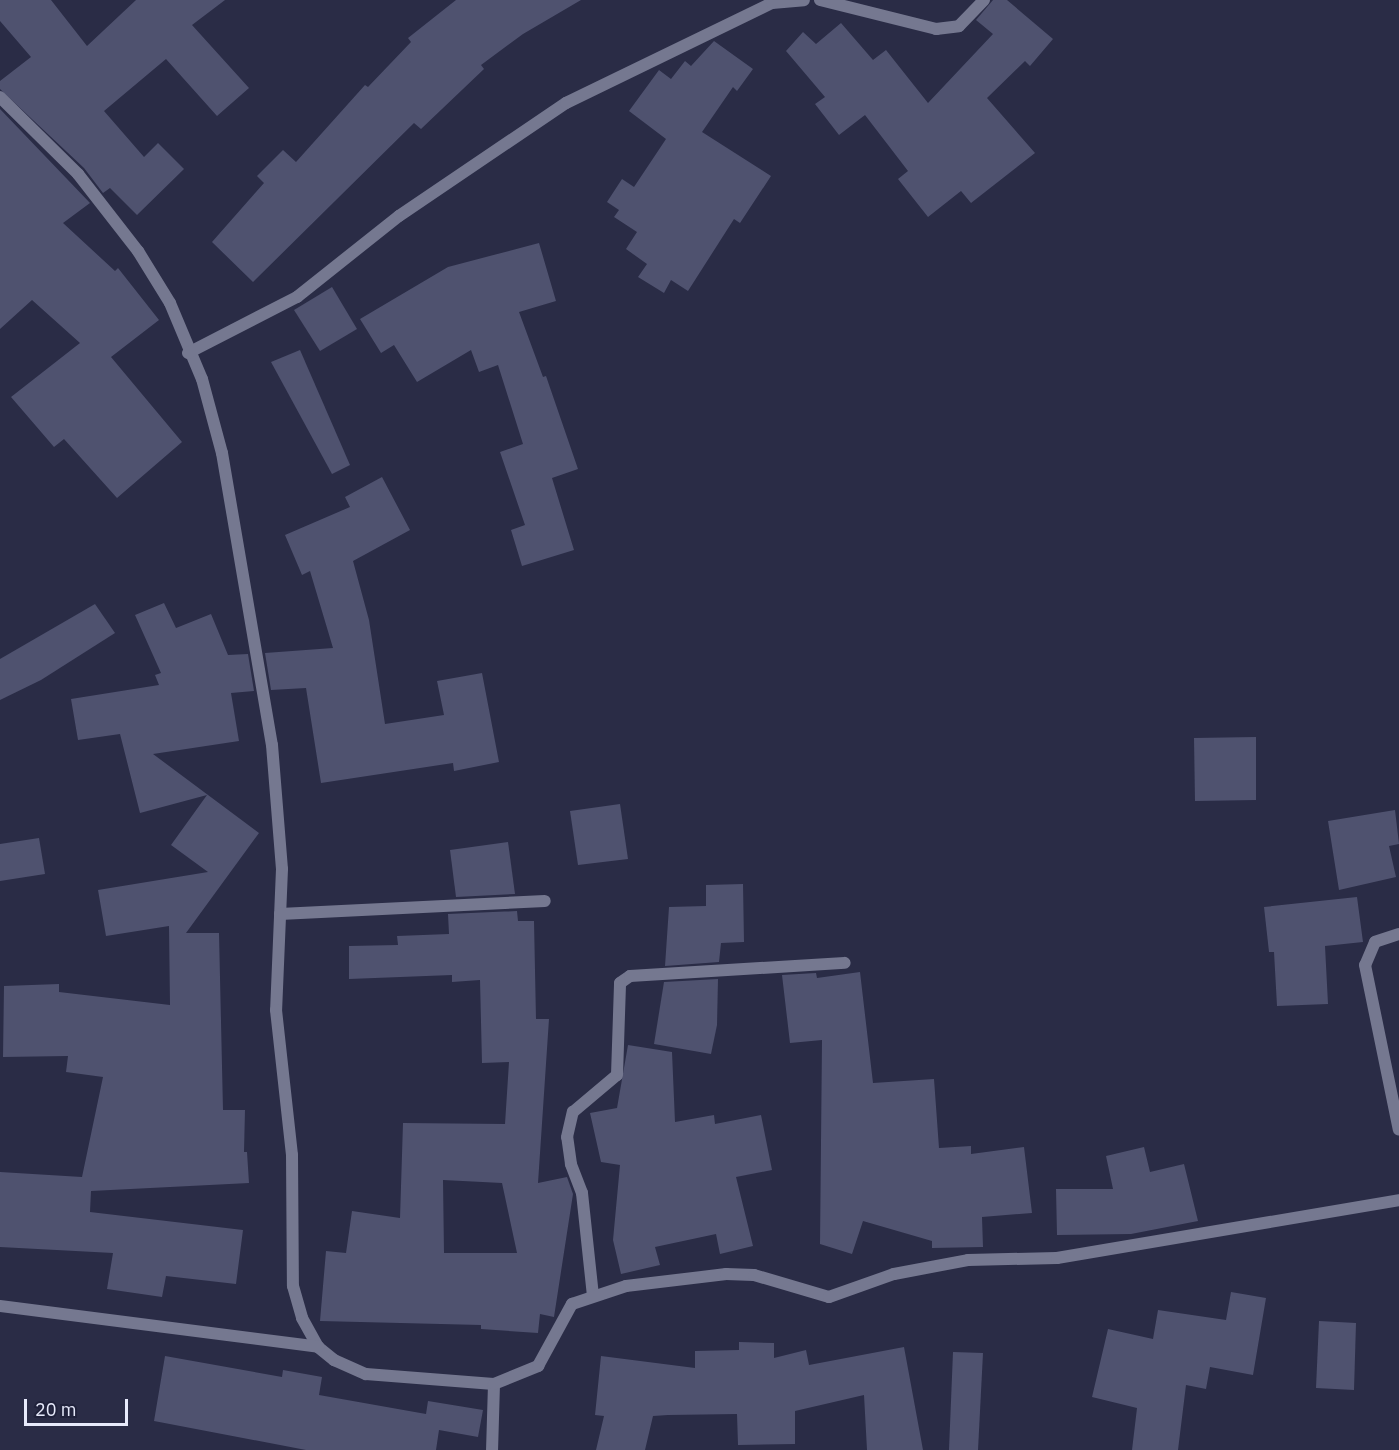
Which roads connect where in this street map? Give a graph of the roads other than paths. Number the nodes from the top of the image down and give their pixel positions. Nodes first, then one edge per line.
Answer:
1 (804, 0) edge
2 (820, 0) edge
3 (984, 0) edge
4 (0, 97) edge
5 (189, 353) junction
6 (545, 901) dead end
7 (280, 914) junction
8 (1399, 934) edge
9 (845, 963) dead end
10 (1399, 1130) edge
11 (1399, 1200) edge
12 (593, 1296) junction
13 (0, 1306) edge
14 (318, 1347) junction
15 (494, 1384) junction
16 (492, 1450) edge

1 - 5 street
2 - 3 street
4 - 5 street
5 - 7 street
6 - 7 street
7 - 14 street
8 - 10 street
9 - 12 street
11 - 12 street
12 - 15 street
13 - 14 street
14 - 15 street
15 - 16 street

